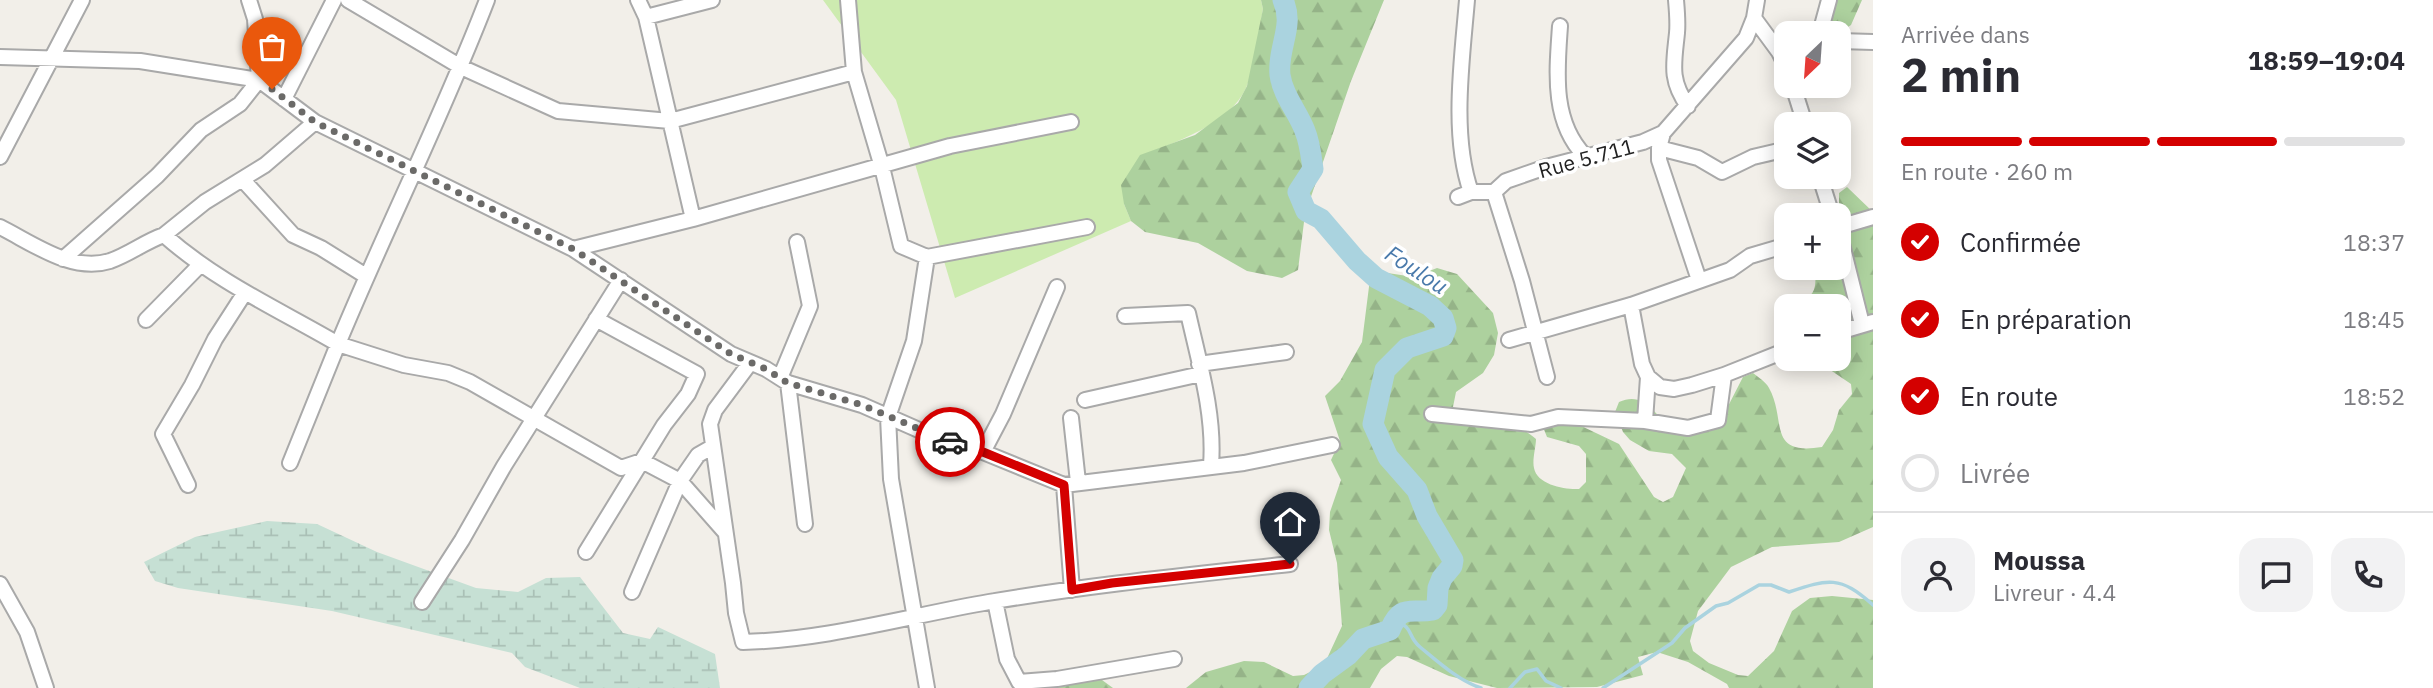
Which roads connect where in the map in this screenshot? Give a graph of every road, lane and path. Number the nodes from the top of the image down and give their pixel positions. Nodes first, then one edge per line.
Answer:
1 (82, 0) edge
2 (249, 0) edge
3 (334, 0) edge
4 (348, 0) edge
5 (487, 0) edge
6 (638, 0) edge
7 (712, 0) edge
8 (848, 0) edge
9 (1467, 0) edge
10 (1676, 0) edge
11 (1757, 0) edge
12 (1829, 0) edge
13 (646, 16) junction
14 (1754, 18) junction
15 (1823, 21) edge
16 (1560, 26) dead end
17 (1774, 41) edge
18 (1852, 41) edge
19 (1873, 42) edge
20 (0, 57) edge
21 (51, 59) junction
22 (461, 67) junction
23 (854, 72) junction
24 (259, 80) junction
25 (284, 99) junction
26 (1688, 106) junction
27 (670, 121) junction
28 (315, 122) junction
29 (1071, 122) dead end
30 (1661, 140) junction
31 (1774, 152) edge
32 (0, 156) edge
33 (1585, 156) junction
34 (882, 167) junction
35 (415, 171) junction
36 (243, 180) junction
37 (1494, 192) junction
38 (1873, 217) edge
39 (693, 219) junction
40 (1851, 223) edge
41 (0, 227) edge
42 (1087, 227) dead end
43 (164, 235) junction
44 (797, 242) dead end
45 (573, 249) junction
46 (1774, 249) edge
47 (927, 257) junction
48 (63, 258) junction
49 (200, 265) junction
50 (1851, 268) edge
51 (366, 276) junction
52 (621, 280) junction
53 (1699, 280) junction
54 (1056, 286) dead end
55 (244, 294) junction
56 (1631, 305) junction
57 (1125, 316) dead end
58 (596, 319) junction
59 (146, 320) dead end
60 (1870, 326) edge
61 (1851, 330) edge
62 (1537, 332) junction
63 (1509, 340) dead end
64 (338, 344) junction
65 (1286, 352) dead end
66 (1774, 355) edge
67 (750, 363) junction
68 (1200, 369) junction
69 (1724, 375) junction
70 (1547, 377) dead end
71 (1648, 377) junction
72 (784, 380) junction
73 (1085, 400) dead end
74 (1433, 414) dead end
75 (888, 416) junction
76 (1071, 418) dead end
77 (534, 419) junction
78 (1645, 421) junction
79 (1332, 445) dead end
80 (712, 447) junction
81 (983, 452) junction
82 (642, 461) junction
83 (290, 463) dead end
84 (1212, 465) junction
85 (680, 481) junction
86 (1071, 483) junction
87 (188, 485) dead end
88 (804, 524) dead end
89 (725, 532) junction
90 (586, 552) dead end
91 (1290, 564) dead end
92 (0, 584) edge
93 (1072, 590) junction
94 (632, 592) dead end
95 (0, 596) edge
96 (995, 601) junction
97 (422, 602) dead end
98 (13, 609) junction
99 (915, 615) junction
100 (1174, 659) dead end
101 (46, 688) edge
102 (927, 688) edge

1 - 21 street
2 - 24 street
3 - 25 street
4 - 22 street
5 - 22 street
6 - 13 street
7 - 13 street
8 - 23 street
9 - 37 street
10 - 26 street
11 - 14 street, Rue 5.711
12 - 15 street
13 - 27 street
14 - 17 street
14 - 26 street, Rue 5.711
16 - 33 street
18 - 19 street
20 - 21 street
21 - 24 street
21 - 32 street
22 - 27 street
22 - 35 street
23 - 27 street
23 - 34 street
24 - 25 street
24 - 48 street
25 - 28 street
26 - 30 street, Rue 5.711
27 - 39 street
28 - 35 street
28 - 36 street
29 - 34 street
30 - 31 street
30 - 33 street, Rue 5.711
30 - 53 street
33 - 37 street, Rue 5.711
34 - 39 street
34 - 47 street
35 - 45 street
35 - 51 street
36 - 43 street
36 - 51 street
37 - 62 street
38 - 40 street
39 - 45 street
41 - 48 street
42 - 47 street
43 - 48 street
43 - 49 street
44 - 72 street
45 - 52 street
46 - 53 street
47 - 75 street
49 - 55 street
49 - 59 street
50 - 60 street
51 - 64 street
52 - 58 street
52 - 67 street
53 - 56 street
54 - 81 street
55 - 64 street
55 - 87 street
56 - 62 street
56 - 71 street
57 - 68 street
58 - 77 street
58 - 82 street
60 - 61 street
62 - 63 street
62 - 70 street
64 - 77 street
64 - 83 street
65 - 68 street
66 - 69 street
67 - 72 street
67 - 80 street
68 - 73 street
68 - 84 street
69 - 71 street
69 - 78 street
71 - 78 street
72 - 75 street
72 - 88 street
74 - 78 street
75 - 81 street
75 - 99 street
76 - 86 street
77 - 82 street
77 - 97 street
79 - 84 street
80 - 85 street
80 - 89 street
81 - 86 street
82 - 85 street
82 - 90 street
84 - 86 street
85 - 89 street
85 - 94 street
86 - 93 street
89 - 99 street
91 - 93 street
92 - 98 street
93 - 96 street
95 - 98 street
96 - 99 street
96 - 100 street
98 - 101 street
99 - 102 street

